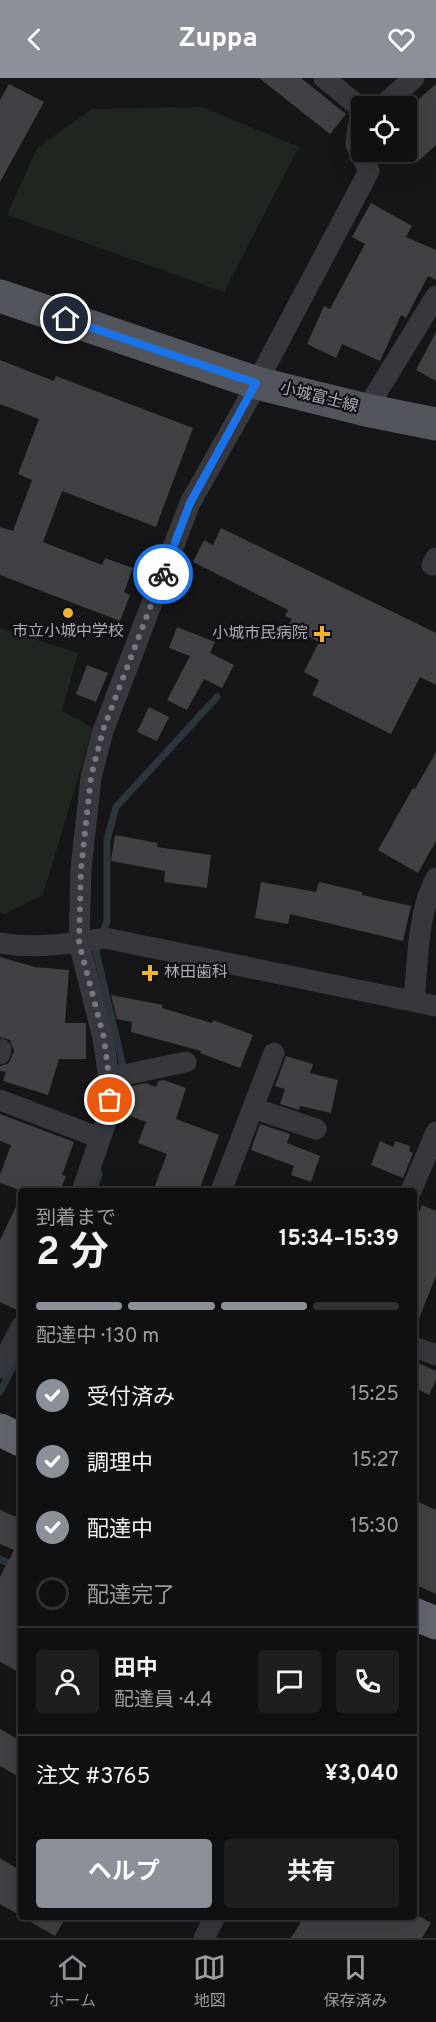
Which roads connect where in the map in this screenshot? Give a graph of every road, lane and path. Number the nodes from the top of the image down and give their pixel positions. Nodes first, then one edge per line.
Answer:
1 (324, 78) edge
2 (414, 78) edge
3 (393, 96) edge
4 (351, 100) edge
5 (364, 162) edge
6 (0, 296) edge
7 (436, 297) edge
8 (256, 383) junction
9 (366, 410) junction
10 (436, 424) edge
11 (436, 878) edge
12 (92, 940) junction
13 (0, 943) edge
14 (414, 1001) junction
15 (436, 1006) edge
16 (274, 1053) dead end
17 (186, 1062) dead end
18 (119, 1076) junction
19 (0, 1100) edge
20 (253, 1108) junction
21 (316, 1130) dead end
22 (436, 1132) edge
23 (100, 1138) junction
24 (83, 1188) edge
25 (222, 1188) edge
26 (412, 1188) edge
27 (18, 1333) edge
28 (417, 1348) edge
29 (436, 1355) edge
30 (0, 1368) edge
31 (0, 1430) edge
32 (18, 1439) edge
33 (417, 1615) edge
34 (436, 1623) edge
35 (213, 1920) edge
36 (204, 1938) edge

1 - 4 street
2 - 3 street
5 - 8 street
6 - 8 main road, 小城富士線
7 - 9 street
8 - 9 main road, 小城富士線
8 - 12 street
9 - 10 main road, 小城富士線
11 - 14 street
12 - 13 street
12 - 14 street
12 - 18 street
14 - 15 street
16 - 20 street
17 - 18 street
18 - 23 street
19 - 23 street
20 - 21 street
20 - 25 street
22 - 26 street
23 - 24 street
27 - 30 street
28 - 29 street
31 - 32 highway
33 - 34 highway
35 - 36 street

